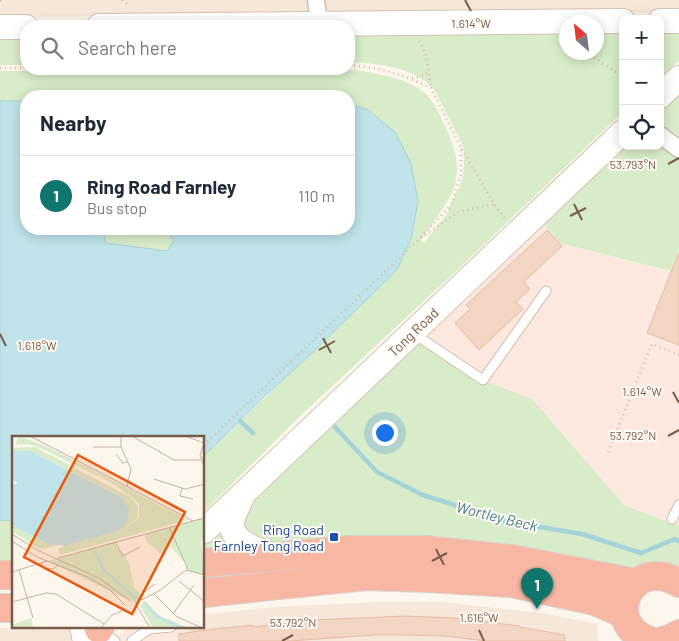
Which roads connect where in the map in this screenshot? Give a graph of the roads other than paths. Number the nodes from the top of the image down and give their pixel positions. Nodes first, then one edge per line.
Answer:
1 (316, 0) edge
2 (319, 20) edge
3 (619, 21) edge
4 (664, 21) edge
5 (679, 21) edge
6 (355, 23) edge
7 (20, 27) edge
8 (0, 28) edge
9 (679, 78) edge
10 (664, 92) edge
11 (619, 136) edge
12 (664, 138) edge
13 (679, 150) edge
14 (546, 291) dead end
15 (412, 332) junction
16 (243, 494) junction
17 (679, 505) edge
18 (672, 519) dead end
19 (205, 530) edge
20 (274, 556) junction
21 (205, 564) edge
22 (205, 565) edge
23 (676, 575) edge
24 (366, 576) junction
25 (636, 582) junction
26 (205, 593) edge
27 (624, 614) junction
28 (160, 628) edge
29 (659, 639) edge
30 (132, 641) edge

1 - 2 street
3 - 6 street
4 - 5 street
7 - 8 street
9 - 10 street
11 - 15 street, Tong Road
12 - 13 street
14 - 15 lane
15 - 16 street, Tong Road
16 - 19 street, Tong Road
16 - 20 street
17 - 18 lane
20 - 21 highway
20 - 25 highway
22 - 24 highway
23 - 25 highway
24 - 26 highway
24 - 27 highway
25 - 27 highway
27 - 29 highway
28 - 30 lane

